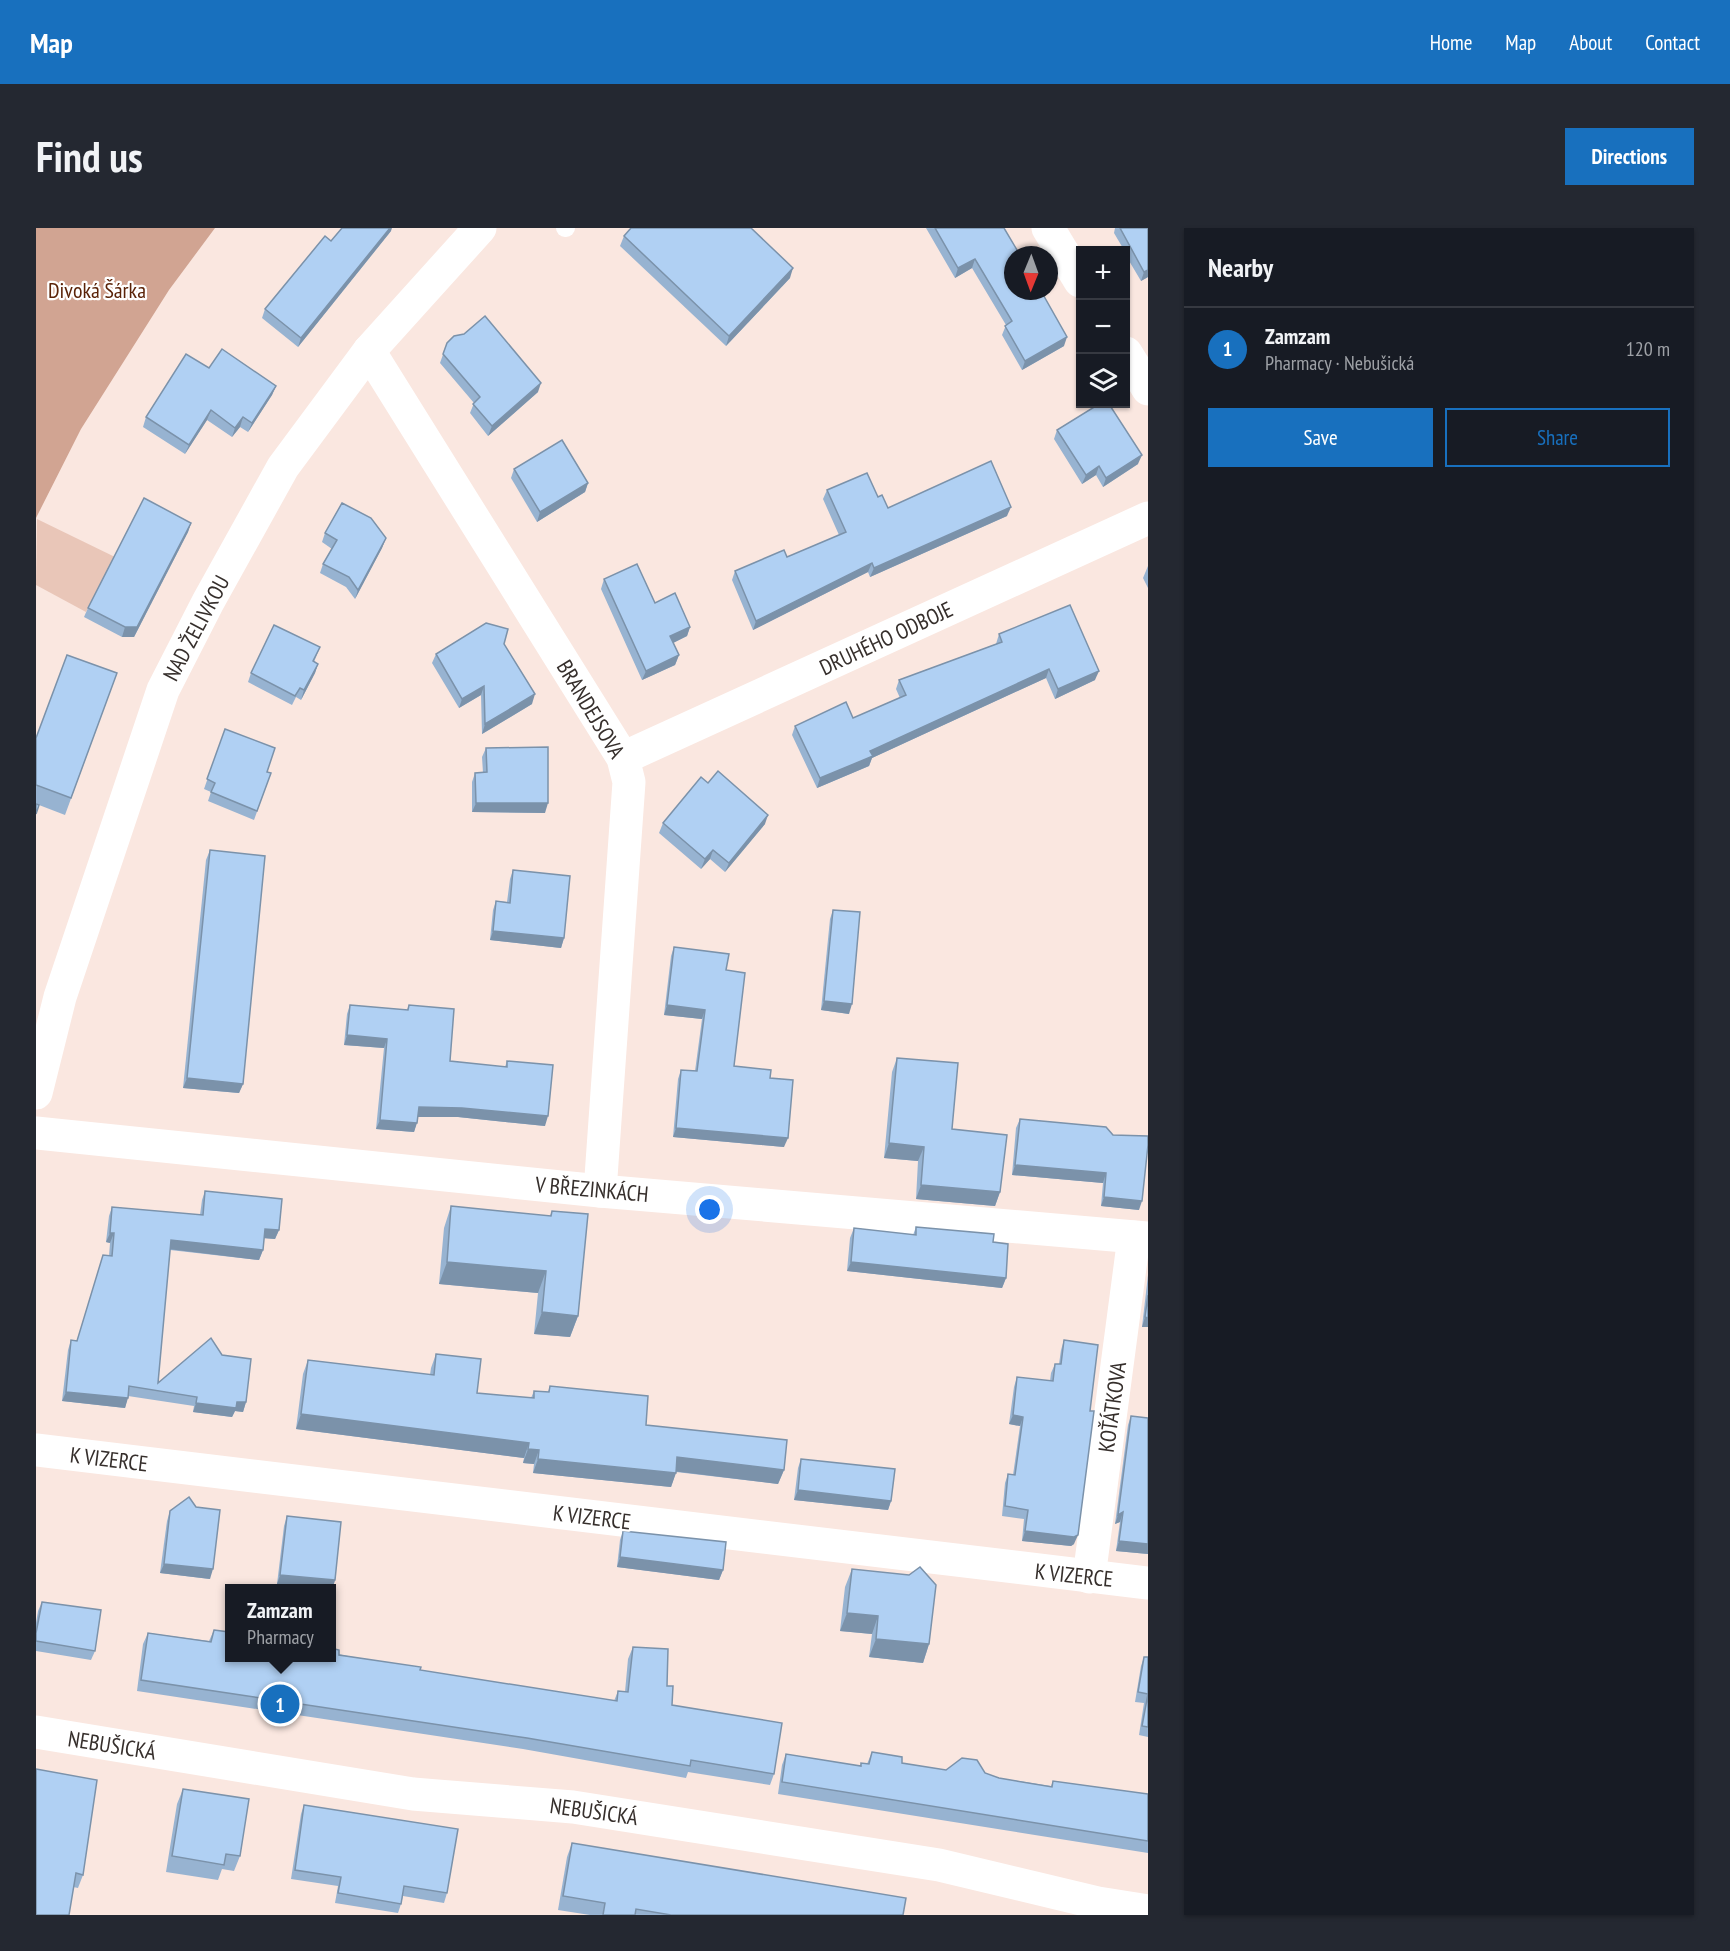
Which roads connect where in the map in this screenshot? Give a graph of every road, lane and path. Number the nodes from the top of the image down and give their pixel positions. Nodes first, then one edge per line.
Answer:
1 (480, 228) edge
2 (1048, 228) edge
3 (1076, 274) edge
4 (369, 351) junction
5 (1126, 354) edge
6 (1148, 389) edge
7 (1148, 518) edge
8 (623, 758) junction
9 (48, 996) edge
10 (36, 1093) edge
11 (36, 1132) edge
12 (600, 1191) junction
13 (1141, 1238) edge
14 (36, 1450) edge
15 (1089, 1577) junction
16 (1148, 1583) edge
17 (36, 1732) edge
18 (1148, 1911) edge

1 - 4 street, NAD ŽELIVKOU
2 - 3 street
4 - 8 street, BRANDEJSOVA
4 - 9 street, NAD ŽELIVKOU
5 - 6 street
7 - 8 street, DRUHÉHO ODBOJE
8 - 12 street, BRANDEJSOVA
9 - 10 street, NAD ŽELIVKOU
11 - 12 street, V BŘEZINKÁCH
12 - 13 street, V BŘEZINKÁCH
13 - 15 street, KOŤÁTKOVA
14 - 15 street, K VIZERCE
15 - 16 street, K VIZERCE
17 - 18 street, NEBUŠICKÁ

